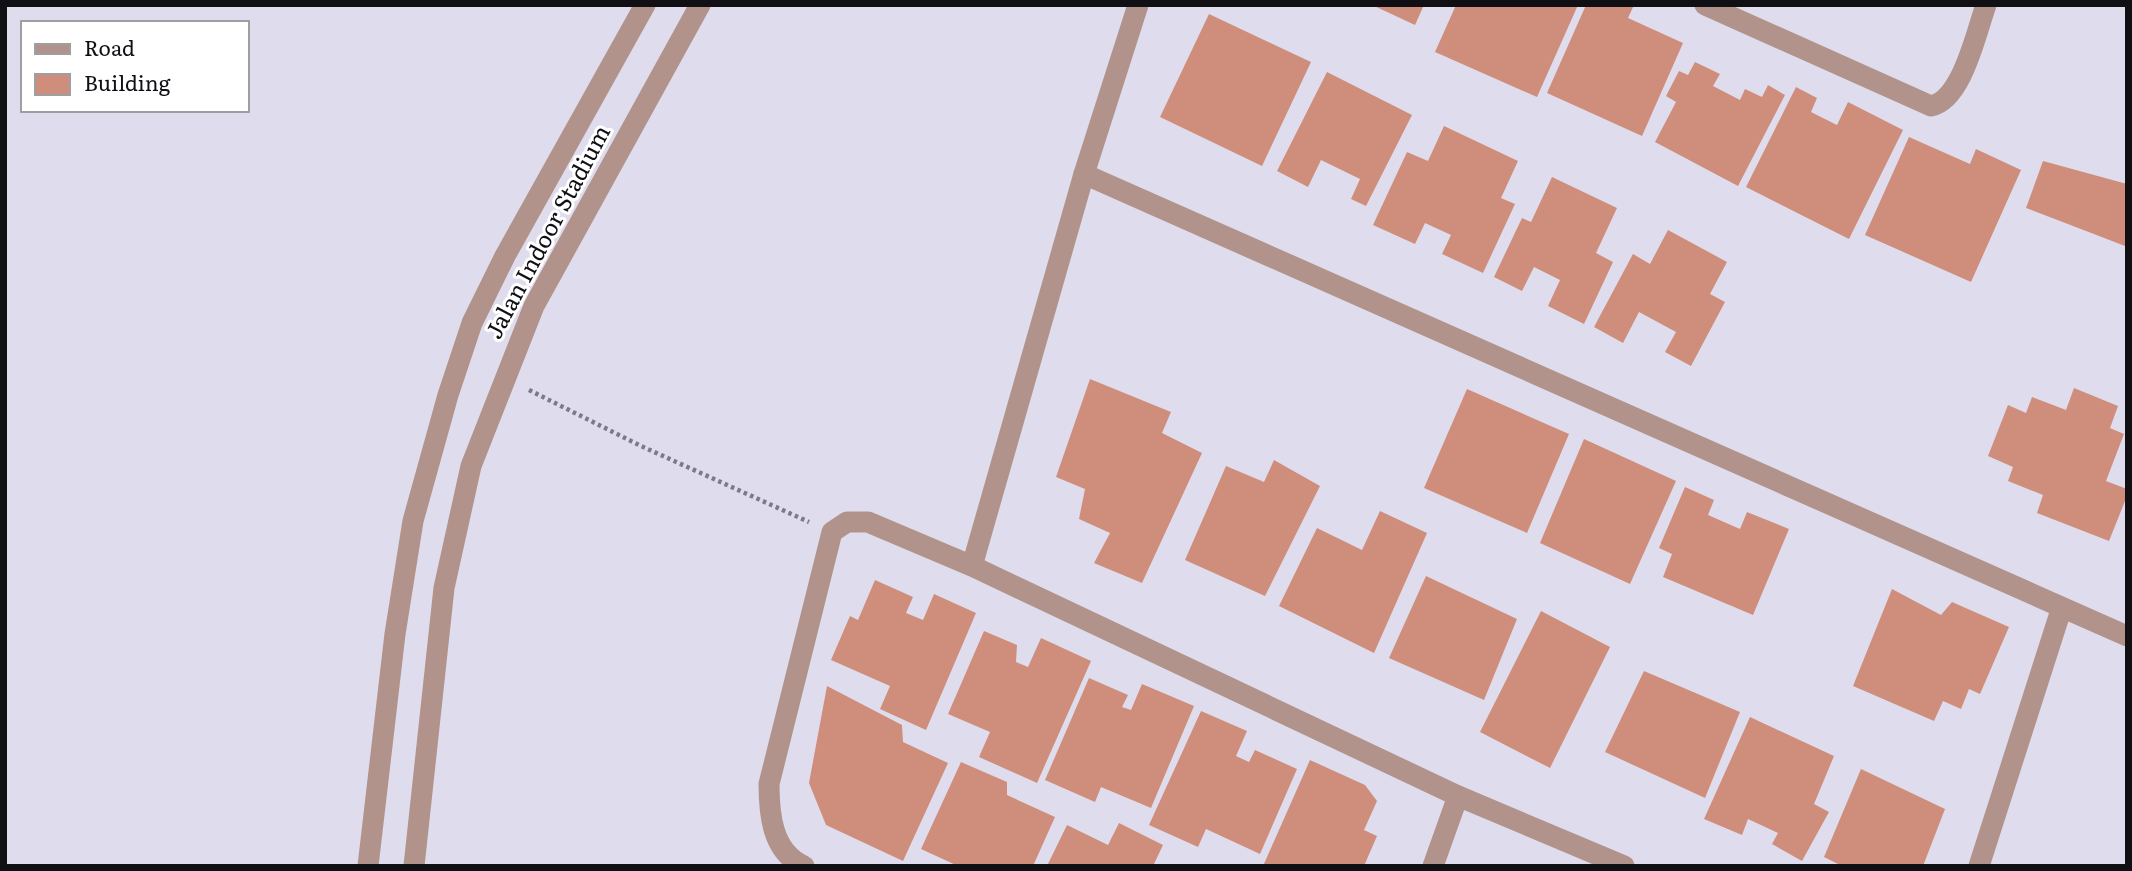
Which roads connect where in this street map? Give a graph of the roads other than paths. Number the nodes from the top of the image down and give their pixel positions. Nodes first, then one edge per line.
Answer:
1 (645, 5) edge
2 (700, 5) edge
3 (1138, 5) edge
4 (1705, 5) edge
5 (1986, 5) edge
6 (1084, 173) junction
7 (972, 566) junction
8 (2061, 610) junction
9 (2127, 636) edge
10 (1458, 796) junction
11 (368, 866) edge
12 (414, 866) edge
13 (804, 866) edge
14 (1433, 866) edge
15 (1624, 866) edge
16 (1979, 866) edge

1 - 11 street, Jalan Indoor Stadium
2 - 12 street, Jalan Indoor Stadium
3 - 6 street
4 - 5 street
6 - 7 street
6 - 8 street
7 - 10 street
7 - 13 street
8 - 9 street
8 - 16 street
10 - 14 street
10 - 15 street

